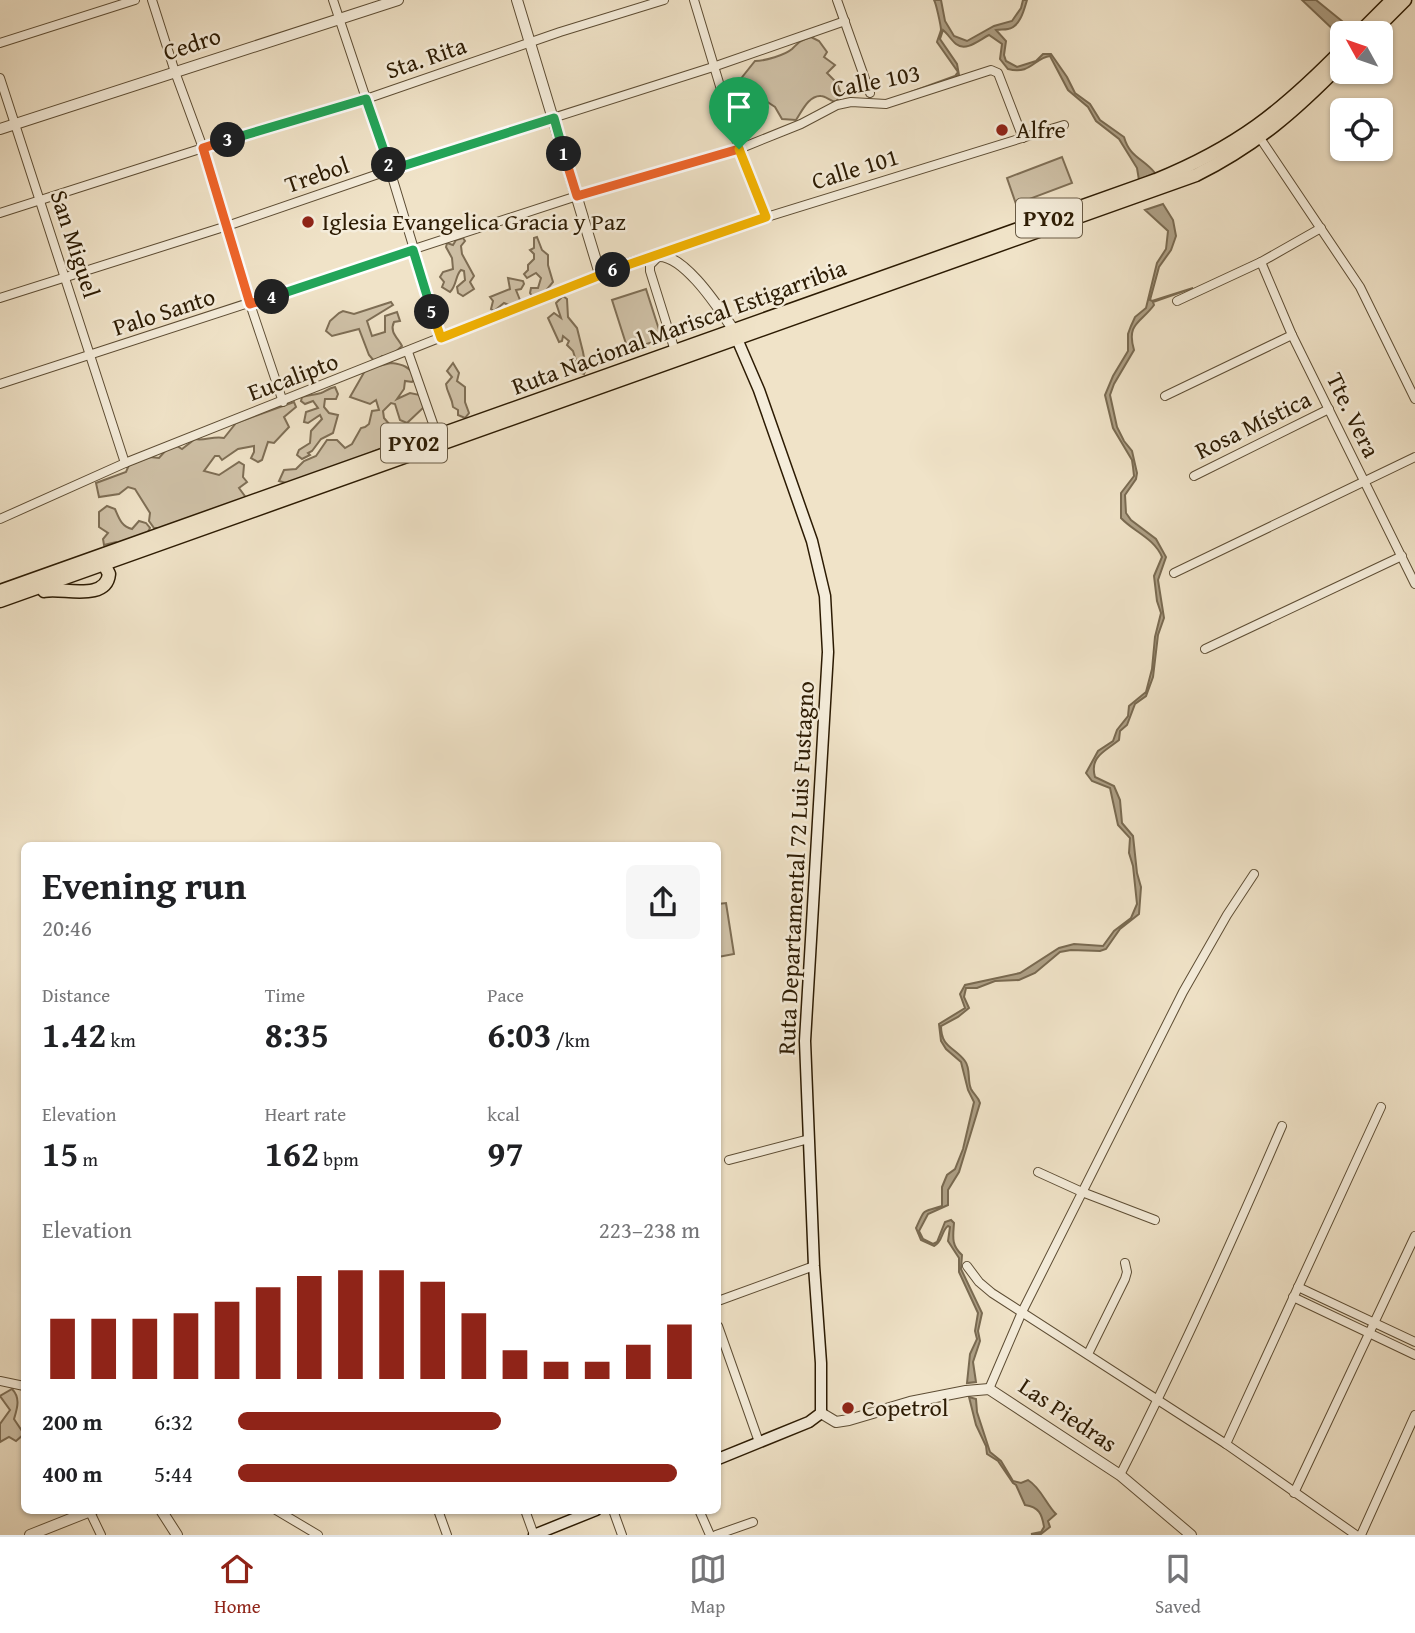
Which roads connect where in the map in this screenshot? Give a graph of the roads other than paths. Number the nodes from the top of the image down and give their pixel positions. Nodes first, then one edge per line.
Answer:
1 (135, 0) edge
2 (152, 0) edge
3 (333, 0) edge
4 (398, 0) edge
5 (517, 0) edge
6 (664, 0) edge
7 (694, 0) edge
8 (837, 0) edge
9 (1392, 0) edge
10 (1405, 0) edge
11 (339, 18) junction
12 (845, 21) junction
13 (1376, 21) edge
14 (1380, 21) edge
15 (0, 43) edge
16 (531, 43) junction
17 (1330, 66) edge
18 (713, 67) junction
19 (1330, 69) edge
20 (175, 72) junction
21 (0, 78) edge
22 (870, 93) dead end
23 (366, 99) junction
24 (554, 118) junction
25 (15, 124) junction
26 (1064, 125) dead end
27 (0, 129) edge
28 (1023, 138) junction
29 (1260, 138) junction
30 (203, 148) junction
31 (739, 149) junction
32 (390, 170) junction
33 (577, 196) junction
34 (41, 200) junction
35 (0, 213) edge
36 (766, 217) junction
37 (227, 226) junction
38 (1321, 228) junction
39 (413, 250) junction
40 (659, 256) junction
41 (1261, 262) junction
42 (600, 274) junction
43 (66, 277) junction
44 (0, 298) edge
45 (1177, 300) dead end
46 (250, 304) junction
47 (735, 334) junction
48 (1293, 335) junction
49 (441, 338) junction
50 (675, 351) junction
51 (408, 352) junction
52 (90, 355) junction
53 (0, 384) edge
54 (1165, 396) dead end
55 (1415, 400) edge
56 (283, 401) junction
57 (1329, 409) junction
58 (437, 435) junction
59 (1415, 457) edge
60 (125, 463) junction
61 (1194, 476) dead end
62 (1364, 482) junction
63 (0, 519) edge
64 (1402, 556) junction
65 (100, 561) junction
66 (1174, 573) dead end
67 (1415, 584) edge
68 (0, 591) edge
69 (0, 602) edge
70 (1205, 649) dead end
71 (1254, 874) dead end
72 (1381, 1107) dead end
73 (1282, 1126) dead end
74 (809, 1139) junction
75 (729, 1160) dead end
76 (1038, 1172) dead end
77 (1082, 1192) junction
78 (1155, 1220) dead end
79 (1415, 1236) edge
80 (1125, 1263) dead end
81 (814, 1266) junction
82 (967, 1266) dead end
83 (1298, 1287) junction
84 (1293, 1297) junction
85 (721, 1300) edge
86 (1022, 1312) junction
87 (1374, 1322) junction
88 (1369, 1333) junction
89 (721, 1334) edge
90 (1415, 1342) edge
91 (1088, 1354) junction
92 (1415, 1354) edge
93 (0, 1381) edge
94 (21, 1385) edge
95 (984, 1389) junction
96 (1159, 1399) junction
97 (821, 1413) junction
98 (1415, 1415) edge
99 (759, 1442) junction
100 (1226, 1444) junction
101 (721, 1458) edge
102 (1120, 1475) junction
103 (1294, 1493) junction
104 (75, 1514) edge
105 (93, 1514) edge
106 (164, 1514) edge
107 (282, 1514) edge
108 (439, 1514) edge
109 (526, 1514) edge
110 (586, 1514) edge
111 (614, 1514) edge
112 (701, 1514) edge
113 (753, 1522) dead end
114 (30, 1535) edge
115 (101, 1535) edge
116 (177, 1535) edge
117 (317, 1535) edge
118 (447, 1535) edge
119 (534, 1535) edge
120 (622, 1535) edge
121 (710, 1535) edge
122 (716, 1535) edge
123 (1191, 1535) edge
124 (1359, 1535) edge

1 - 15 street
2 - 20 street
3 - 11 street
4 - 11 street, Cedro
5 - 16 street
6 - 16 street, Sta. Rita
7 - 18 street
8 - 12 street
9 - 13 highway
10 - 14 highway
11 - 20 street, Cedro
11 - 23 street
12 - 18 street, Trebol
12 - 22 street
16 - 23 street, Sta. Rita
16 - 24 street
17 - 47 highway, Ruta Nacional Mariscal Estigarribia / PY02
18 - 24 street, Trebol
18 - 31 street
19 - 29 highway, Ruta Nacional Mariscal Estigarribia / PY02
20 - 25 street, Cedro
20 - 30 street
21 - 25 street, San Miguel
23 - 30 street, Sta. Rita
23 - 32 street
24 - 32 street, Trebol
24 - 33 street
25 - 27 street, Cedro
25 - 34 street, San Miguel
26 - 28 street, Calle 101
28 - 31 street, Calle 103
28 - 36 street, Calle 101
29 - 38 street
29 - 47 highway, Ruta Nacional Mariscal Estigarribia / PY02
30 - 34 street, Sta. Rita
30 - 37 street
31 - 33 street, Palo Santo
31 - 36 street
32 - 37 street, Trebol
32 - 39 street
33 - 39 street, Palo Santo
33 - 42 street
34 - 35 street, Sta. Rita
34 - 43 street, San Miguel
36 - 40 street, Calle 101
37 - 43 street, Trebol
37 - 46 street
38 - 41 street
38 - 55 street
39 - 46 street, Palo Santo
39 - 49 street
40 - 42 street
40 - 47 street
40 - 50 street
41 - 45 street
41 - 48 street, Tte. Vera
42 - 49 street, Eucalipto
43 - 44 street, Trebol
43 - 52 street, San Miguel
46 - 52 street, Palo Santo
46 - 56 street
47 - 50 highway, Ruta Nacional Mariscal Estigarribia / PY02
47 - 65 highway, Ruta Nacional Mariscal Estigarribia / PY02
47 - 74 main road, Ruta Departamental 72 Luis Fustagno
48 - 54 street
48 - 57 street, Tte. Vera
49 - 51 street, Eucalipto
50 - 58 highway, Ruta Nacional Mariscal Estigarribia / PY02
51 - 56 street, Eucalipto
51 - 58 street
52 - 53 street, Palo Santo
52 - 60 street, San Miguel
56 - 60 street, Eucalipto
57 - 61 street, Rosa Mística
57 - 62 street, Tte. Vera
58 - 65 highway, Ruta Nacional Mariscal Estigarribia / PY02
59 - 62 street
60 - 63 street, Eucalipto
62 - 64 street, Tte. Vera
62 - 66 street
64 - 67 street, Tte. Vera
64 - 70 street
65 - 68 highway, Ruta Nacional Mariscal Estigarribia / PY02
65 - 69 highway, Ruta Nacional Mariscal Estigarribia / PY02
65 - 69 highway
71 - 77 street
72 - 83 street
73 - 96 street
74 - 75 street
74 - 81 main road, Ruta Departamental 72 Luis Fustagno
76 - 77 street
77 - 78 street
77 - 86 street
79 - 87 street
80 - 91 street
81 - 85 street
81 - 97 main road, Ruta Departamental 72 Luis Fustagno
82 - 86 street
83 - 84 street
83 - 87 street
84 - 88 street
84 - 100 street
86 - 91 street
86 - 95 street
87 - 88 street
87 - 90 street
88 - 92 street
88 - 103 street
89 - 99 street
91 - 96 street
93 - 94 street
95 - 97 street, Las Piedras
95 - 102 street, Las Piedras
96 - 100 street
96 - 102 street
97 - 99 main road
98 - 124 street
99 - 101 main road
100 - 103 street
102 - 123 street, Las Piedras
103 - 124 street
104 - 114 street
105 - 115 street
106 - 116 street
107 - 117 street
108 - 118 street
109 - 119 street
110 - 119 main road
111 - 120 street
112 - 121 street
113 - 122 street

